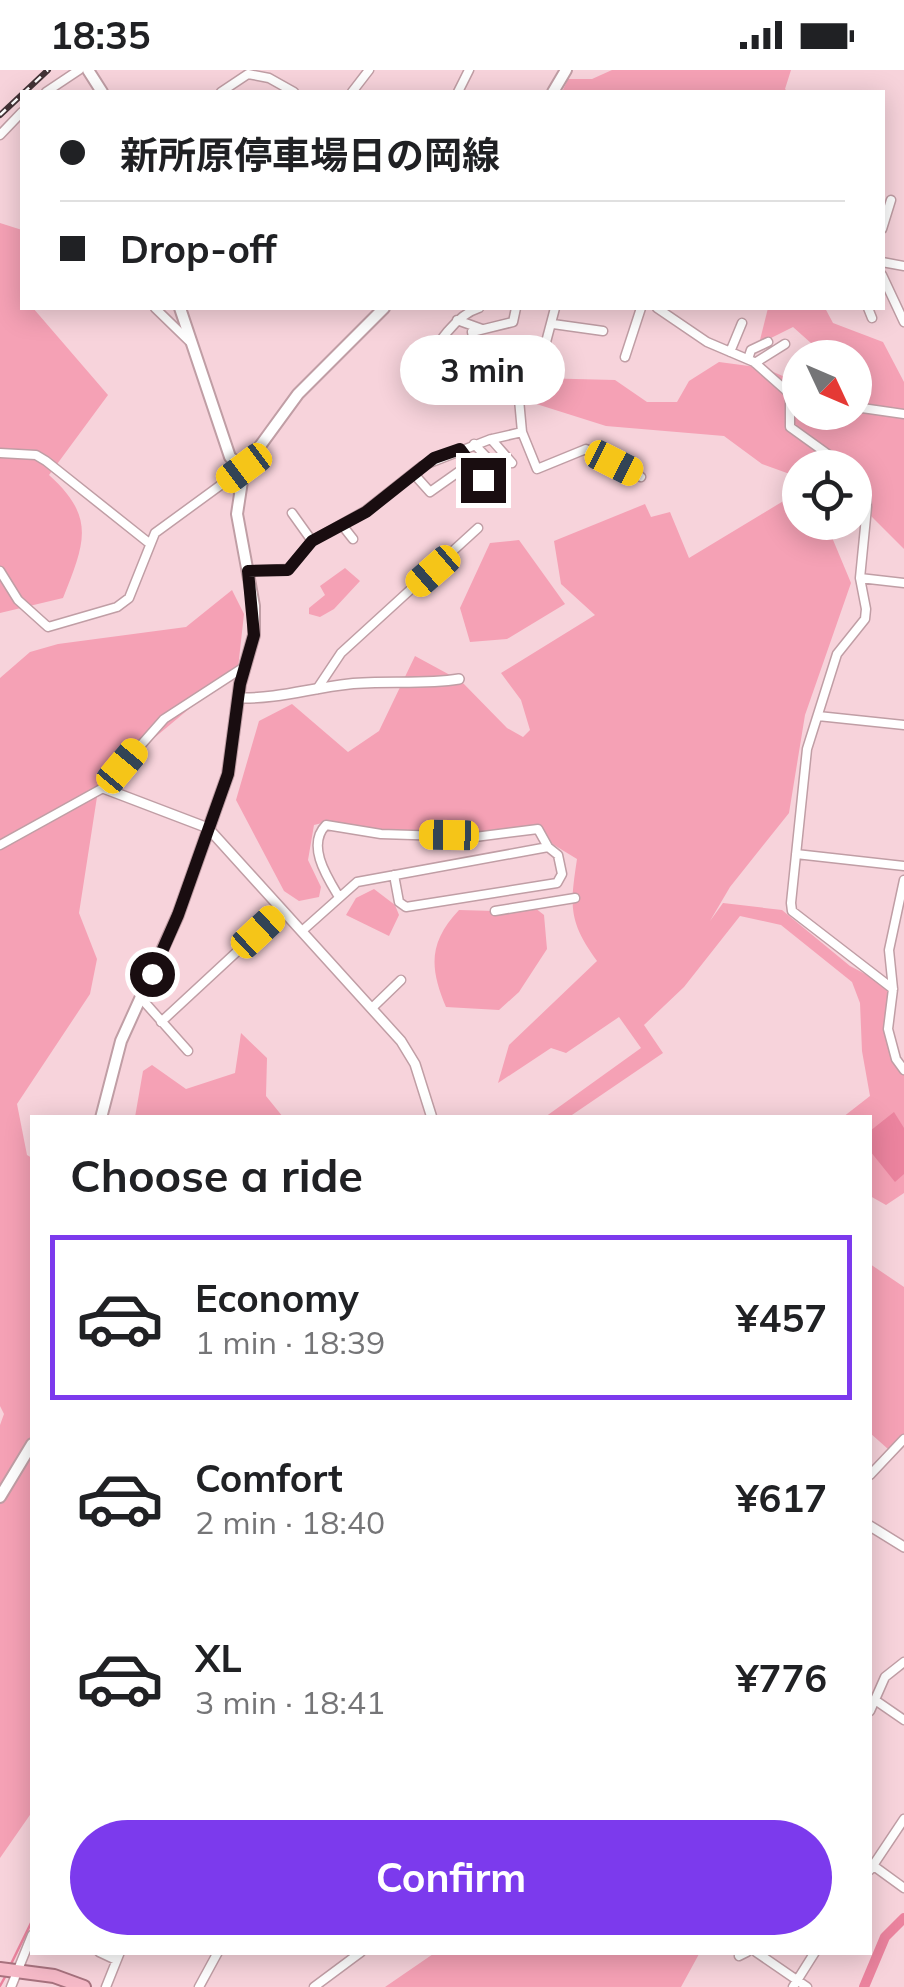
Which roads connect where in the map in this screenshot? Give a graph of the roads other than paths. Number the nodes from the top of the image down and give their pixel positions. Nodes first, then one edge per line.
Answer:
1 (80, 70) edge
2 (353, 70) edge
3 (366, 73) edge
4 (268, 74) edge
5 (49, 90) edge
6 (225, 90) edge
7 (291, 90) edge
8 (20, 114) edge
9 (0, 135) edge
10 (890, 200) dead end
11 (885, 219) edge
12 (885, 281) edge
13 (157, 310) edge
14 (181, 310) edge
15 (382, 310) edge
16 (516, 310) edge
17 (555, 310) edge
18 (640, 310) edge
19 (661, 310) edge
20 (869, 310) edge
21 (461, 313) edge
22 (872, 318) dead end
23 (904, 322) edge
24 (742, 323) dead end
25 (553, 324) junction
26 (475, 328) junction
27 (603, 331) dead end
28 (768, 342) dead end
29 (193, 344) junction
30 (782, 346) edge
31 (730, 352) junction
32 (624, 357) dead end
33 (751, 361) junction
34 (432, 368) dead end
35 (464, 368) dead end
36 (782, 385) edge
37 (872, 409) edge
38 (904, 414) edge
39 (792, 430) edge
40 (522, 432) junction
41 (491, 439) junction
42 (474, 444) junction
43 (460, 449) junction
44 (818, 450) edge
45 (0, 453) edge
46 (512, 462) dead end
47 (471, 464) junction
48 (244, 468) junction
49 (498, 470) dead end
50 (414, 473) junction
51 (642, 477) dead end
52 (483, 480) dead end
53 (292, 513) dead end
54 (342, 525) junction
55 (478, 528) dead end
56 (353, 540) dead end
57 (864, 540) edge
58 (312, 541) junction
59 (149, 543) junction
60 (0, 571) edge
61 (248, 571) junction
62 (860, 578) junction
63 (904, 584) edge
64 (244, 668) junction
65 (459, 680) dead end
66 (317, 690) junction
67 (240, 698) junction
68 (818, 716) junction
69 (904, 725) edge
70 (103, 788) junction
71 (208, 828) junction
72 (0, 845) edge
73 (548, 847) junction
74 (796, 854) junction
75 (904, 866) edge
76 (394, 875) junction
77 (904, 880) edge
78 (339, 897) junction
79 (574, 898) dead end
80 (282, 910) junction
81 (495, 911) dead end
82 (302, 931) junction
83 (401, 980) dead end
84 (893, 989) junction
85 (140, 997) junction
86 (372, 1007) junction
87 (161, 1022) junction
88 (188, 1051) dead end
89 (904, 1070) edge
90 (101, 1115) edge
91 (431, 1115) edge
92 (904, 1439) edge
93 (30, 1447) edge
94 (872, 1473) edge
95 (0, 1496) edge
96 (872, 1527) edge
97 (904, 1547) edge
98 (904, 1662) edge
99 (874, 1700) junction
100 (872, 1706) edge
101 (904, 1720) edge
102 (904, 1819) edge
103 (872, 1865) edge
104 (872, 1867) edge
105 (904, 1888) edge
106 (30, 1941) edge
107 (216, 1955) edge
108 (357, 1955) edge
109 (760, 1955) edge
110 (813, 1955) edge
111 (118, 1956) edge
112 (0, 1969) edge
113 (18, 1971) junction
114 (795, 1984) edge
115 (77, 1986) edge
116 (11, 1987) edge
117 (106, 1987) edge
118 (199, 1987) edge
119 (314, 1987) edge
120 (807, 1987) edge

1 - 5 street
2 - 3 street
4 - 6 street
4 - 7 street
8 - 9 street
10 - 11 street
12 - 23 street
13 - 29 street
14 - 29 main road
15 - 48 main road
16 - 26 street
17 - 25 street
18 - 32 street
19 - 31 street
20 - 22 street
21 - 26 street
21 - 34 street
24 - 31 street
25 - 27 street
25 - 40 street
26 - 35 street
28 - 33 street
29 - 48 main road
30 - 33 street
31 - 33 street
33 - 36 street
37 - 38 street
39 - 44 street
40 - 41 street
40 - 51 street
41 - 42 street
41 - 46 street
42 - 43 street
42 - 49 street
43 - 47 street
43 - 50 street
45 - 59 street
47 - 50 street
47 - 52 street
48 - 59 street
48 - 61 main road
50 - 54 street
53 - 58 street
54 - 56 street
54 - 58 street
55 - 66 street
57 - 62 street
58 - 61 street
59 - 60 street
61 - 64 main road
62 - 63 street
62 - 68 street
64 - 67 main road
64 - 70 street
65 - 66 street
66 - 67 street
67 - 71 main road
68 - 69 street
68 - 74 street
70 - 71 street
70 - 72 street
71 - 80 street
71 - 85 main road
73 - 76 street
73 - 76 street
73 - 78 street
74 - 75 street
74 - 84 street
76 - 78 street
77 - 84 street
78 - 82 street
79 - 81 street
80 - 82 street
80 - 87 street
82 - 86 street
83 - 86 street
84 - 89 street
85 - 87 street
85 - 90 main road
86 - 91 street
87 - 88 street
92 - 94 street
93 - 95 main road
96 - 97 street
98 - 99 street
99 - 100 street
99 - 101 street
102 - 103 street
104 - 105 street
106 - 113 street
107 - 118 street
108 - 119 street
109 - 114 street
110 - 114 street
111 - 117 street
112 - 113 highway
113 - 115 highway
113 - 116 street
114 - 120 street

